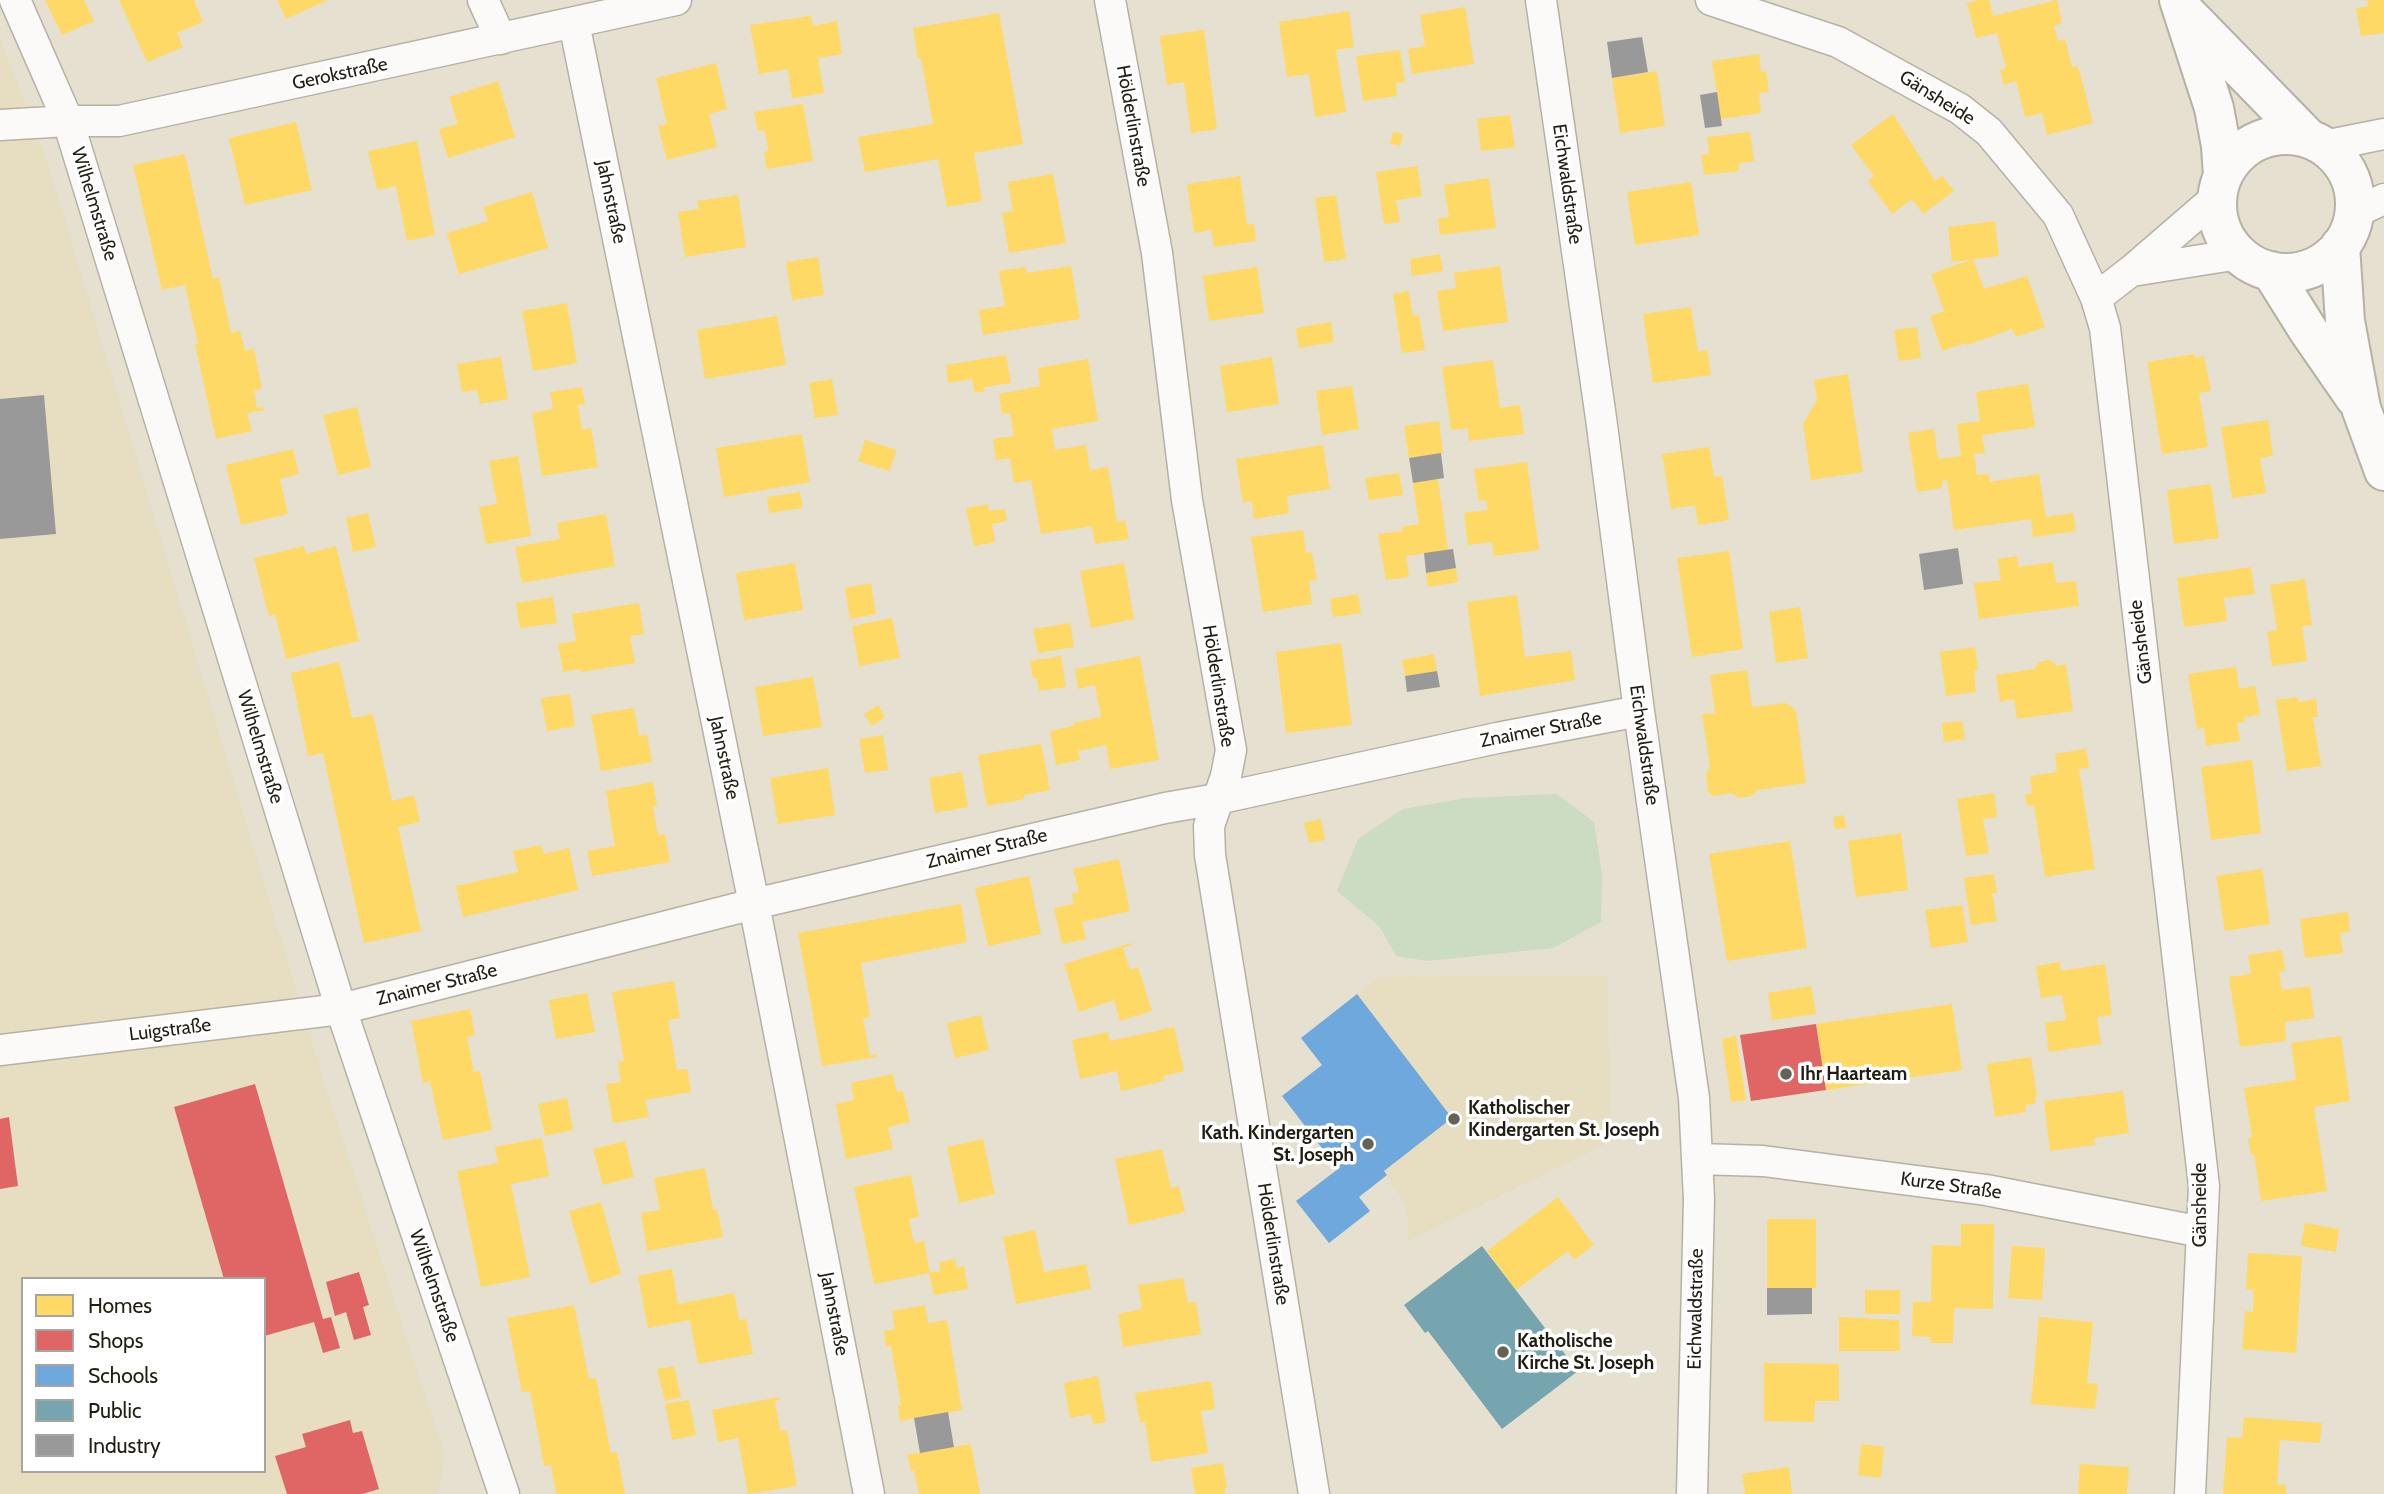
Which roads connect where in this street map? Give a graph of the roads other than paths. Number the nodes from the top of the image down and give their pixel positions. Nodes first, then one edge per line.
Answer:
1 (15, 0) edge
2 (483, 0) edge
3 (676, 0) edge
4 (1110, 0) edge
5 (1541, 0) edge
6 (1711, 0) edge
7 (2181, 5) edge
8 (574, 23) junction
9 (501, 39) junction
10 (68, 121) junction
11 (0, 125) edge
12 (2384, 134) edge
13 (2317, 142) junction
14 (2220, 186) junction
15 (2359, 219) edge
16 (2255, 262) junction
17 (2131, 271) junction
18 (2096, 298) junction
19 (2361, 408) junction
20 (2384, 471) edge
21 (1639, 711) junction
22 (1217, 799) junction
23 (754, 904) junction
24 (341, 1009) junction
25 (0, 1051) edge
26 (1698, 1159) junction
27 (2202, 1232) junction
28 (504, 1494) edge
29 (869, 1494) edge
30 (1314, 1494) edge
31 (1692, 1494) edge
32 (2190, 1494) edge

1 - 10 street, Wilhelmstraße
2 - 9 street
3 - 8 street, Gerokstraße
4 - 22 street, Hölderlinstraße
5 - 21 street, Eichwaldstraße
6 - 18 street, Gänsheide
7 - 13 street
7 - 14 street
8 - 9 street, Gerokstraße
8 - 23 street, Jahnstraße
9 - 10 street, Gerokstraße
10 - 11 street, Gerokstraße
10 - 24 street, Wilhelmstraße
12 - 13 street
13 - 14 street
13 - 15 street
14 - 16 street
14 - 17 street
15 - 16 street
15 - 19 street
16 - 17 street
16 - 19 street
17 - 18 street
18 - 27 street, Gänsheide
19 - 20 street
21 - 22 street, Znaimer Straße
21 - 26 street, Eichwaldstraße
22 - 23 street, Znaimer Straße
22 - 30 street, Hölderlinstraße
23 - 24 street, Znaimer Straße
23 - 29 street, Jahnstraße
24 - 25 street, Luigstraße
24 - 28 street, Wilhelmstraße
26 - 27 street, Kurze Straße
26 - 31 street, Eichwaldstraße
27 - 32 street, Gänsheide

